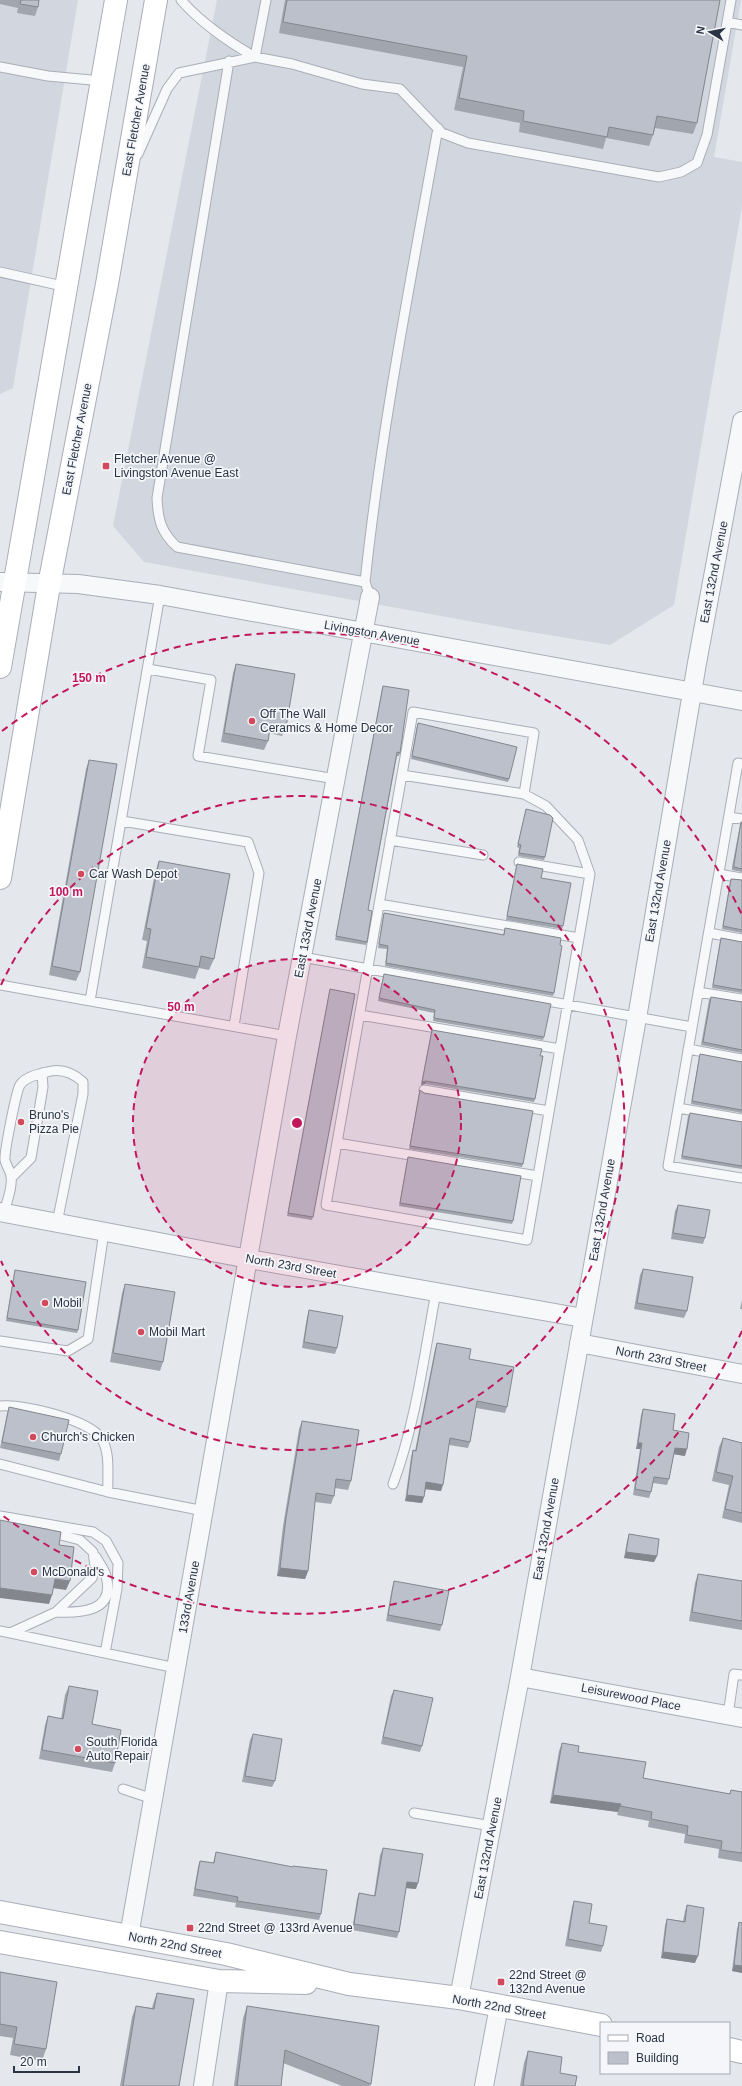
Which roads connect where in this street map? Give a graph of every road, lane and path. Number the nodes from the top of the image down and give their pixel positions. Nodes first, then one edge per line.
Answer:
1 (116, 0) edge
2 (156, 0) edge
3 (181, 0) edge
4 (266, 0) edge
5 (731, 0) edge
6 (727, 22) junction
7 (742, 25) edge
8 (255, 57) junction
9 (229, 61) junction
10 (0, 67) edge
11 (102, 81) junction
12 (438, 128) junction
13 (124, 188) junction
14 (0, 272) edge
15 (67, 287) junction
16 (742, 421) edge
17 (8, 581) edge
18 (49, 585) junction
19 (367, 590) junction
20 (160, 595) junction
21 (364, 631) junction
22 (0, 667) edge
23 (148, 669) junction
24 (691, 693) junction
25 (742, 702) edge
26 (742, 764) edge
27 (402, 775) junction
28 (336, 779) junction
29 (524, 794) junction
30 (729, 817) junction
31 (742, 819) edge
32 (122, 821) junction
33 (390, 840) junction
34 (483, 855) dead end
35 (518, 862) dead end
36 (590, 874) junction
37 (719, 874) junction
38 (0, 878) edge
39 (742, 878) edge
40 (379, 904) junction
41 (709, 933) junction
42 (579, 938) junction
43 (742, 939) edge
44 (302, 957) junction
45 (368, 969) junction
46 (0, 985) edge
47 (698, 992) junction
48 (742, 999) edge
49 (90, 1001) junction
50 (567, 1005) junction
51 (360, 1015) junction
52 (637, 1018) junction
53 (234, 1026) junction
54 (692, 1027) junction
55 (287, 1036) junction
56 (560, 1049) junction
57 (688, 1049) junction
58 (742, 1059) edge
59 (42, 1073) junction
60 (424, 1090) dead end
61 (678, 1108) junction
62 (549, 1111) junction
63 (742, 1118) edge
64 (337, 1143) junction
65 (538, 1176) junction
66 (12, 1177) junction
67 (742, 1178) edge
68 (2, 1213) edge
69 (57, 1223) junction
70 (104, 1232) junction
71 (249, 1259) junction
72 (436, 1292) junction
73 (583, 1318) junction
74 (0, 1342) edge
75 (579, 1343) junction
76 (742, 1374) edge
77 (0, 1406) edge
78 (0, 1464) edge
79 (393, 1484) dead end
80 (108, 1492) junction
81 (204, 1511) junction
82 (0, 1516) edge
83 (0, 1523) edge
84 (93, 1552) junction
85 (56, 1612) junction
86 (0, 1631) edge
87 (10, 1633) junction
88 (105, 1653) junction
89 (176, 1668) junction
90 (742, 1675) edge
91 (520, 1677) junction
92 (735, 1717) edge
93 (123, 1789) dead end
94 (153, 1799) junction
95 (414, 1813) dead end
96 (492, 1826) junction
97 (0, 1912) edge
98 (129, 1936) junction
99 (0, 1942) edge
100 (220, 1981) junction
101 (349, 1984) junction
102 (459, 1998) junction
103 (499, 2006) junction
104 (600, 2026) edge
105 (730, 2049) edge
106 (742, 2052) edge
107 (203, 2086) edge
108 (484, 2086) edge

1 - 11 main road
2 - 13 main road, East Fletcher Avenue
3 - 8 lane
4 - 8 lane
5 - 6 lane
6 - 7 lane
6 - 12 lane
8 - 9 lane
8 - 12 lane
9 - 13 lane
9 - 19 lane
10 - 11 lane
11 - 15 main road
12 - 19 lane
13 - 18 main road, East Fletcher Avenue
14 - 15 lane
15 - 17 main road
16 - 24 street, East 132nd Avenue
17 - 18 street, Livingston Avenue
17 - 22 main road
18 - 20 street, Livingston Avenue
18 - 38 main road, East Fletcher Avenue
19 - 21 street, East 133rd Avenue
20 - 21 street, Livingston Avenue
20 - 23 lane
21 - 24 street, Livingston Avenue
21 - 28 street, East 133rd Avenue
23 - 28 lane
23 - 32 lane
24 - 25 street, Livingston Avenue
24 - 52 street, East 132nd Avenue
26 - 30 lane
27 - 29 lane
27 - 29 lane
27 - 33 lane
28 - 44 street, East 133rd Avenue
29 - 36 lane
30 - 31 lane
30 - 37 lane
32 - 49 lane
32 - 53 lane
33 - 34 lane
33 - 40 lane
35 - 36 lane
36 - 42 lane
37 - 39 lane
37 - 41 lane
40 - 42 lane
40 - 45 lane
41 - 43 lane
41 - 47 lane
42 - 50 lane
44 - 45 lane
44 - 55 street, East 133rd Avenue
45 - 50 lane
45 - 51 lane
46 - 49 lane
47 - 48 lane
47 - 54 lane
49 - 53 lane
50 - 52 lane
50 - 56 lane
51 - 56 lane
51 - 64 lane
52 - 54 lane
52 - 73 street, East 132nd Avenue
53 - 55 lane
54 - 57 lane
55 - 71 street, East 133rd Avenue
56 - 62 lane
57 - 58 lane
57 - 61 lane
59 - 66 lane
59 - 66 lane
59 - 69 lane
60 - 62 lane
61 - 63 lane
61 - 67 lane
62 - 65 lane
64 - 65 lane
64 - 65 lane
66 - 68 lane
68 - 69 street, North 23rd Street
69 - 70 street, North 23rd Street
70 - 71 street, North 23rd Street
70 - 74 lane
71 - 72 street, North 23rd Street
71 - 81 street, 133rd Avenue
72 - 73 street, North 23rd Street
72 - 79 lane
73 - 75 street, East 132nd Avenue
75 - 76 street, North 23rd Street
75 - 91 street, East 132nd Avenue
77 - 80 lane
78 - 80 lane
80 - 81 lane
81 - 89 street, 133rd Avenue
82 - 88 lane
83 - 84 lane
84 - 85 lane
84 - 85 lane
85 - 87 lane
86 - 87 lane
87 - 88 lane
88 - 89 lane
89 - 94 street, 133rd Avenue
90 - 92 lane
91 - 92 street, Leisurewood Place
91 - 96 street, East 132nd Avenue
93 - 94 lane
94 - 98 street, 133rd Avenue
95 - 96 lane
96 - 102 street, East 132nd Avenue
97 - 98 main road, North 22nd Street
98 - 101 main road, North 22nd Street
99 - 100 main road, North 22nd Street
100 - 101 main road, North 22nd Street
100 - 107 street
101 - 102 main road, North 22nd Street
102 - 103 main road, North 22nd Street
103 - 104 main road, North 22nd Street
103 - 108 street
105 - 106 main road

